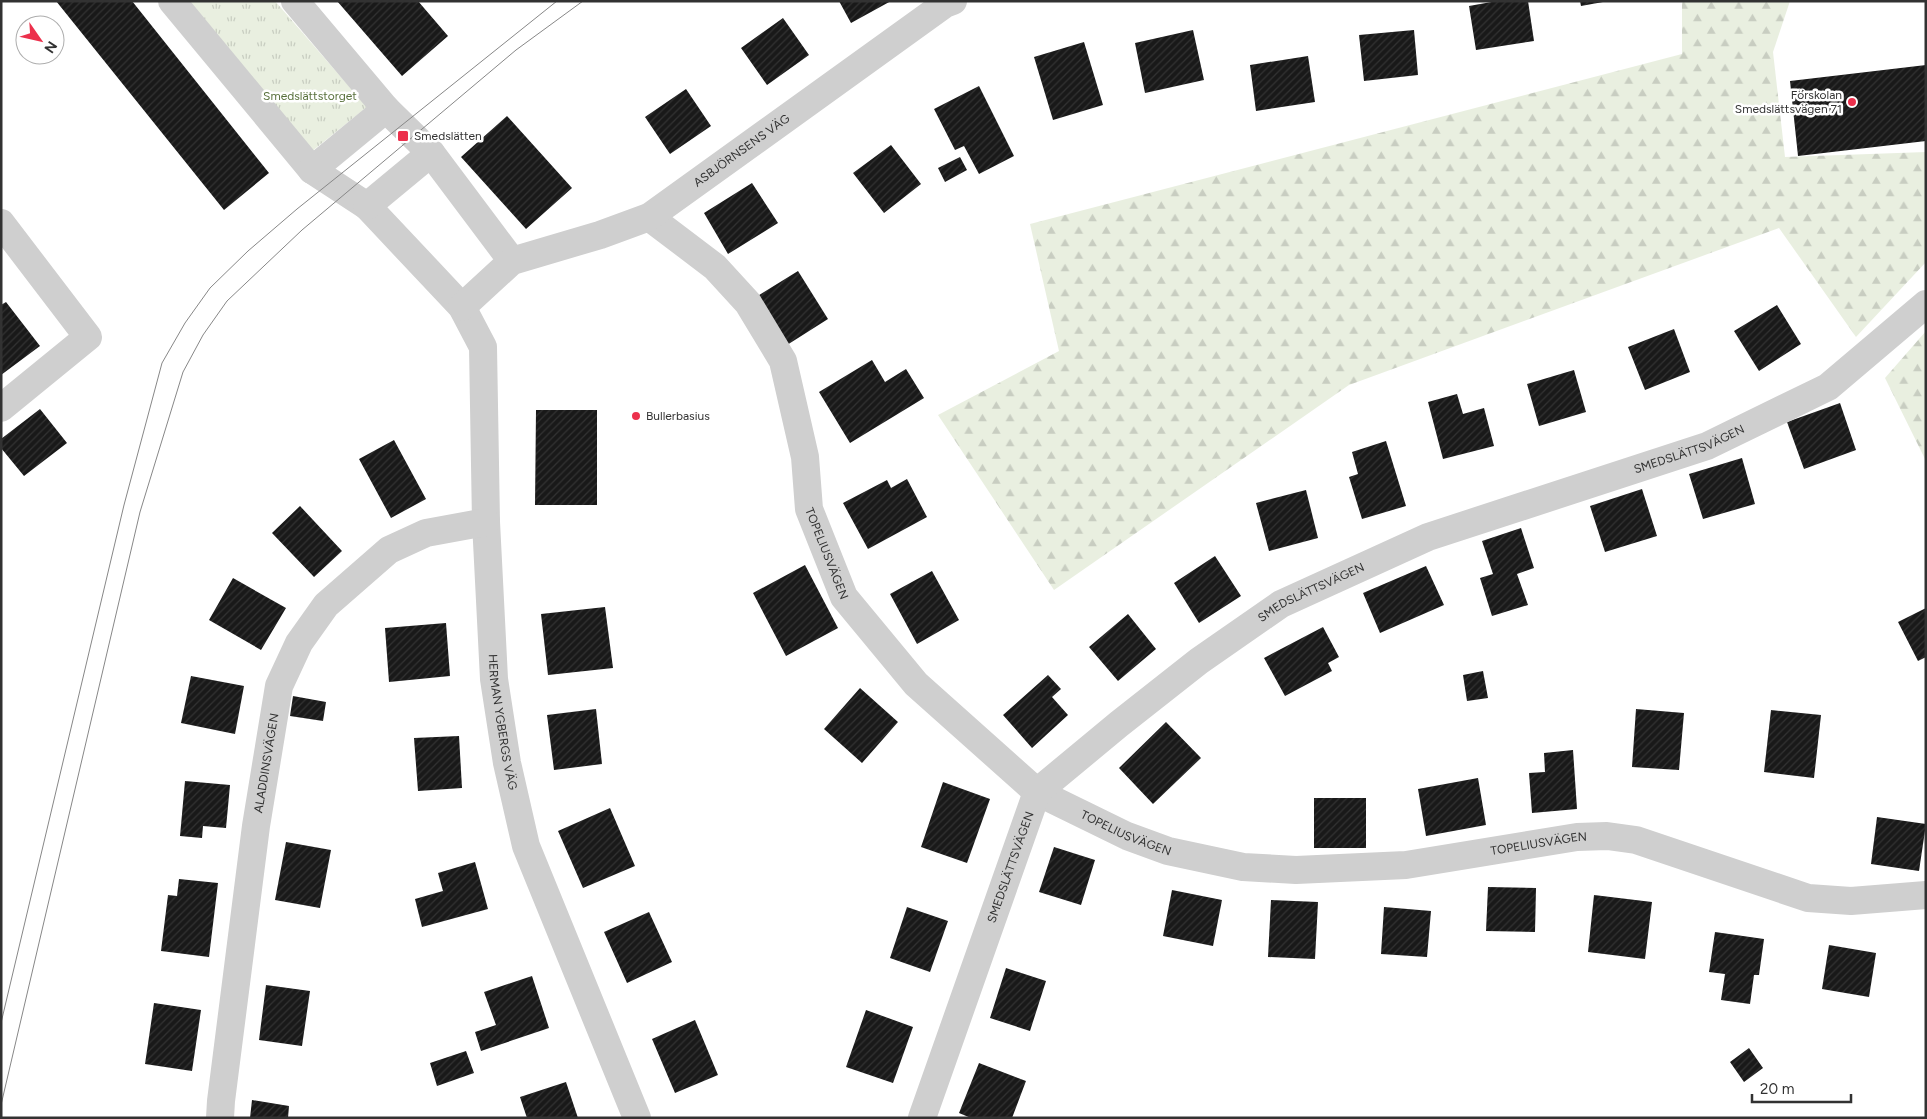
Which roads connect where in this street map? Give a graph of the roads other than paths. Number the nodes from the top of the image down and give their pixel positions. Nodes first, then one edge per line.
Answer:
1 (172, 1) edge
2 (295, 1) edge
3 (953, 1) edge
4 (386, 109) junction
5 (431, 153) junction
6 (312, 170) junction
7 (367, 206) junction
8 (649, 217) junction
9 (1, 223) edge
10 (512, 261) junction
11 (1926, 304) edge
12 (462, 307) junction
13 (1, 408) edge
14 (486, 522) junction
15 (1037, 792) junction
16 (1926, 895) edge
17 (220, 1118) edge
18 (637, 1118) edge
19 (922, 1118) edge

1 - 6 street
2 - 4 street
3 - 8 street, ASBJÖRNSENS VÄG
4 - 5 street
4 - 6 street
5 - 7 street
5 - 10 street
6 - 7 street
7 - 12 street
8 - 10 street, ASBJÖRNSENS VÄG
8 - 15 street, TOPELIUSVÄGEN
9 - 13 street
10 - 12 street
11 - 15 street, SMEDSLÄTTSVÄGEN
12 - 14 street, HERMAN YGBERGS VÄG
14 - 17 street, ALADDINSVÄGEN
14 - 18 street, HERMAN YGBERGS VÄG
15 - 16 street, TOPELIUSVÄGEN
15 - 19 street, SMEDSLÄTTSVÄGEN

